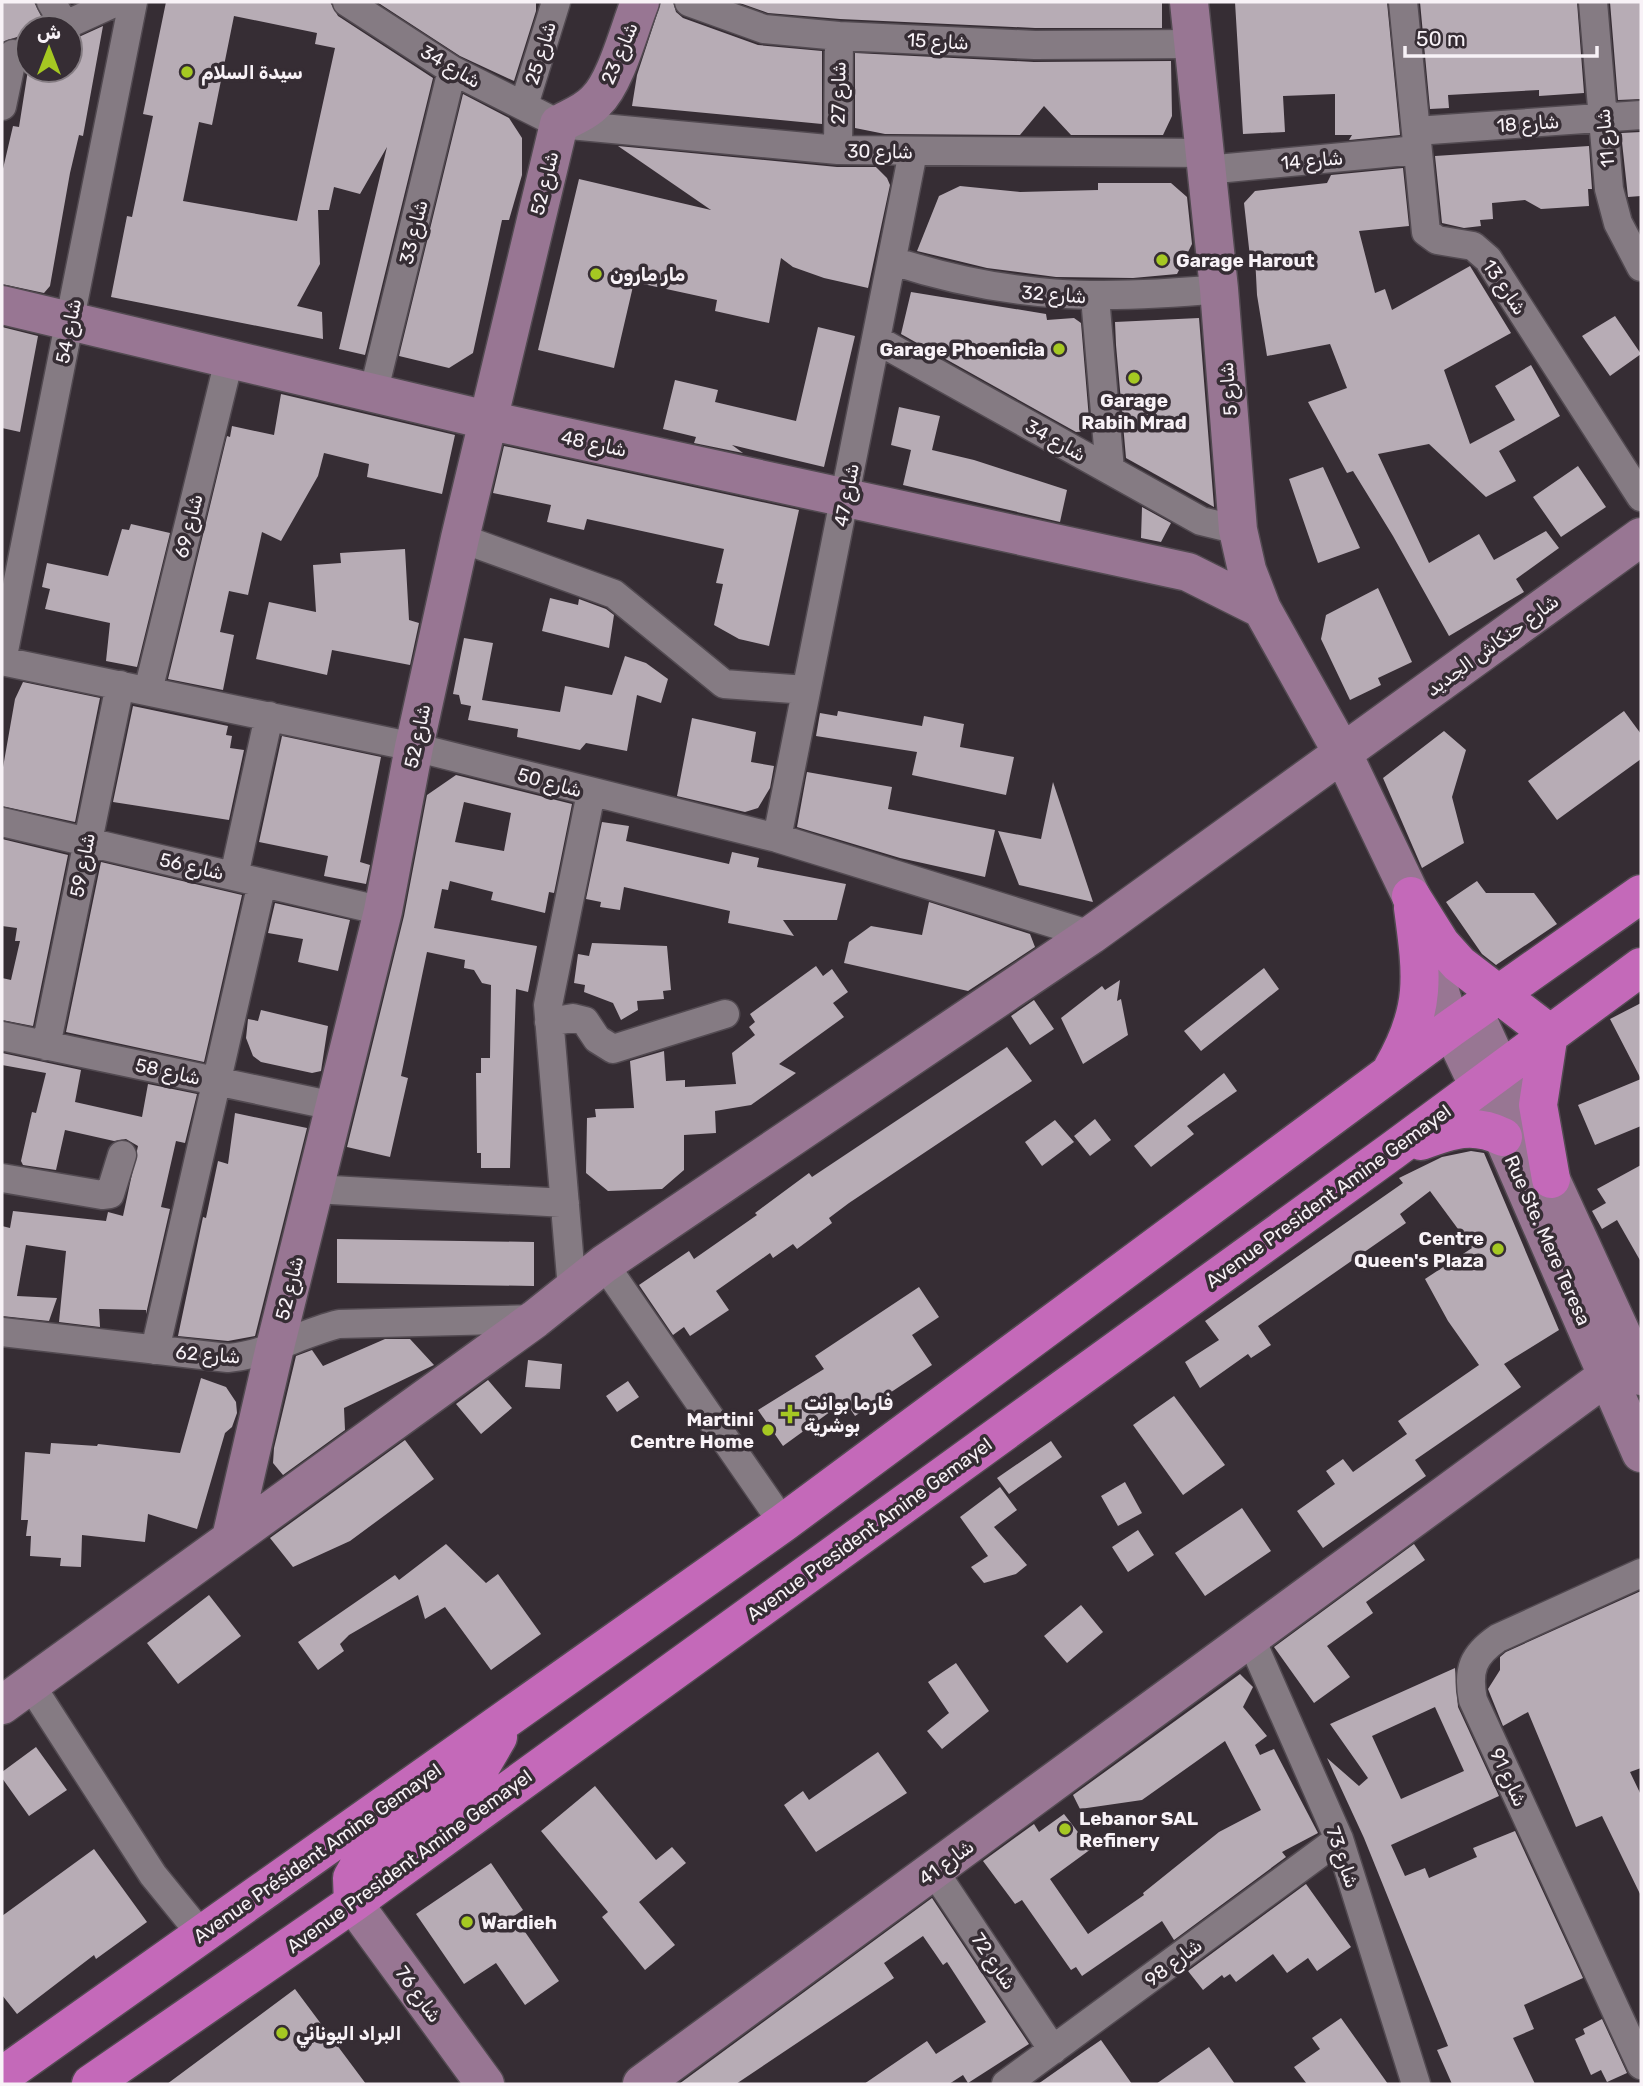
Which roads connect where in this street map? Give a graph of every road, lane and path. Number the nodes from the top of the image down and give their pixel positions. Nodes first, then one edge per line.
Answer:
1 (116, 2) edge
2 (134, 2) edge
3 (347, 2) edge
4 (556, 2) edge
5 (640, 2) edge
6 (689, 2) edge
7 (1189, 2) edge
8 (1403, 2) edge
9 (1593, 2) edge
10 (72, 14) edge
11 (839, 36) junction
12 (1192, 44) junction
13 (14, 54) edge
14 (452, 70) junction
15 (524, 105) junction
16 (2, 106) edge
17 (1641, 115) edge
18 (1603, 118) junction
19 (559, 124) junction
20 (1416, 141) junction
21 (838, 150) junction
22 (913, 152) junction
23 (1205, 161) junction
24 (893, 261) junction
25 (1641, 267) edge
26 (1219, 289) junction
27 (1095, 297) junction
28 (2, 305) edge
29 (71, 321) junction
30 (877, 340) junction
31 (229, 360) junction
32 (373, 394) junction
33 (487, 420) junction
34 (1110, 470) junction
35 (1641, 496) edge
36 (846, 498) junction
37 (1641, 537) edge
38 (460, 538) junction
39 (1239, 539) junction
40 (1188, 572) junction
41 (1262, 609) junction
42 (2, 661) edge
43 (120, 685) junction
44 (148, 691) junction
45 (806, 691) junction
46 (269, 716) junction
47 (414, 747) junction
48 (1343, 754) junction
49 (590, 793) junction
50 (2, 822) edge
51 (777, 838) junction
52 (87, 842) junction
53 (234, 876) junction
54 (262, 883) junction
55 (1641, 894) edge
56 (1411, 896) junction
57 (383, 911) junction
58 (1091, 935) junction
59 (1641, 967) edge
60 (1474, 1012) junction
61 (725, 1014) dead end
62 (549, 1022) junction
63 (1549, 1033) junction
64 (2, 1036) edge
65 (47, 1046) junction
66 (1387, 1077) junction
67 (1489, 1078) junction
68 (216, 1082) junction
69 (334, 1107) junction
70 (1503, 1136) junction
71 (1392, 1151) junction
72 (122, 1154) dead end
73 (2, 1178) edge
74 (1550, 1179) junction
75 (314, 1189) junction
76 (565, 1203) junction
77 (604, 1264) junction
78 (572, 1289) junction
79 (535, 1319) junction
80 (2, 1332) edge
81 (275, 1347) junction
82 (155, 1350) junction
83 (1631, 1365) edge
84 (1641, 1453) edge
85 (783, 1522) junction
86 (231, 1538) junction
87 (1641, 1573) edge
88 (1250, 1637) junction
89 (16, 1694) edge
90 (506, 1721) junction
91 (1339, 1839) junction
92 (934, 1871) junction
93 (353, 1903) junction
94 (201, 1934) junction
95 (1053, 2050) junction
96 (1641, 2065) edge
97 (2, 2076) edge
98 (1017, 2081) edge
99 (91, 2084) edge
100 (485, 2084) edge
101 (642, 2084) edge
102 (1416, 2084) edge

1 - 10 street
2 - 29 street, شارع 54
3 - 14 street, شارع 34
4 - 15 street, شارع 25
5 - 19 street, شارع 23
6 - 11 street, شارع 15
7 - 12 street, شارع 5
8 - 20 street, شارع 13
9 - 18 street, شارع 11
11 - 12 street, شارع 15
11 - 21 street, شارع 27
12 - 23 street, شارع 5
13 - 16 street
14 - 15 street, شارع 34
14 - 32 street, شارع 33
15 - 19 street, شارع 34
17 - 18 street, شارع 18
18 - 20 street, شارع 18
18 - 25 street, شارع 11
19 - 21 street, شارع 30
19 - 33 street, شارع 52
20 - 23 street, شارع 14
20 - 35 street, شارع 13
21 - 22 street, شارع 30
22 - 23 street, شارع 30
22 - 24 street, شارع 47
23 - 26 street, شارع 5
24 - 27 street, شارع 32
24 - 30 street, شارع 47
26 - 27 street, شارع 32
26 - 39 street, شارع 5
27 - 34 street
28 - 29 street, شارع 48
29 - 31 street, شارع 48
29 - 42 street, شارع 54
30 - 34 street, شارع 34
30 - 36 street, شارع 47
31 - 32 street, شارع 48
31 - 44 street, شارع 69
32 - 33 street, شارع 48
33 - 36 street, شارع 48
33 - 38 street, شارع 52
34 - 39 street, شارع 34
36 - 40 street, شارع 48
36 - 45 street, شارع 47
37 - 48 street, شارع حنكاش الجديد
38 - 45 street
38 - 47 street, شارع 52
39 - 40 street
39 - 41 street, شارع 5
40 - 41 street, شارع 48
41 - 48 street, شارع 5
42 - 43 street, شارع 50
43 - 44 street, شارع 50
43 - 52 street, شارع 59
44 - 46 street, شارع 50
45 - 51 street, شارع 47
46 - 47 street, شارع 50
46 - 53 street
47 - 49 street, شارع 50
47 - 57 street, شارع 52
48 - 56 street, شارع 5
48 - 58 street, شارع حنكاش الجديد
49 - 51 street, شارع 50
49 - 62 street
50 - 52 street, شارع 56
51 - 58 street, شارع 50
52 - 53 street, شارع 56
52 - 65 street, شارع 59
53 - 54 street, شارع 56
54 - 57 street, شارع 56
54 - 68 street
55 - 60 highway
56 - 60 street, Rue Ste. Mere Teresa
56 - 60 highway
56 - 66 highway
57 - 69 street, شارع 52
58 - 77 street, شارع حنكاش الجديد
59 - 63 highway, Avenue President Amine Gemayel
60 - 63 highway
60 - 66 highway
60 - 67 street, Rue Ste. Mere Teresa
61 - 62 street
62 - 76 street
63 - 67 highway, Avenue President Amine Gemayel
63 - 74 highway
64 - 65 street, شارع 58
65 - 68 street, شارع 58
66 - 85 highway
67 - 70 street, Rue Ste. Mere Teresa
67 - 71 highway, Avenue President Amine Gemayel
67 - 74 street, Rue Ste. Mere Teresa
68 - 69 street, شارع 58
68 - 82 street
69 - 75 street, شارع 52
70 - 71 highway
70 - 83 street, Rue Ste. Mere Teresa
71 - 93 highway, Avenue President Amine Gemayel
72 - 73 street
74 - 83 street, Rue Ste. Mere Teresa
75 - 76 street
75 - 81 street, شارع 52
76 - 78 street
77 - 78 street, شارع حنكاش الجديد
77 - 85 street
78 - 79 street, شارع حنكاش الجديد
79 - 81 street, شارع 62
79 - 86 street, شارع حنكاش الجديد
80 - 82 street, شارع 62
81 - 82 street, شارع 62
81 - 86 street, شارع 52
83 - 84 street, Rue Ste. Mere Teresa
83 - 88 street, شارع 41
85 - 90 highway, Avenue Président Amine Gemayel
86 - 89 street, شارع حنكاش الجديد
87 - 96 street, شارع 91
88 - 91 street, شارع 73
88 - 92 street, شارع 41
89 - 94 street
90 - 93 highway
90 - 94 highway, Avenue Président Amine Gemayel
91 - 95 street, شارع 98
91 - 102 street, شارع 73
92 - 95 street, شارع 72
92 - 101 street, شارع 41
93 - 99 highway, Avenue President Amine Gemayel
93 - 100 street, شارع 76
94 - 97 highway, Avenue Président Amine Gemayel
95 - 98 street, شارع 98

